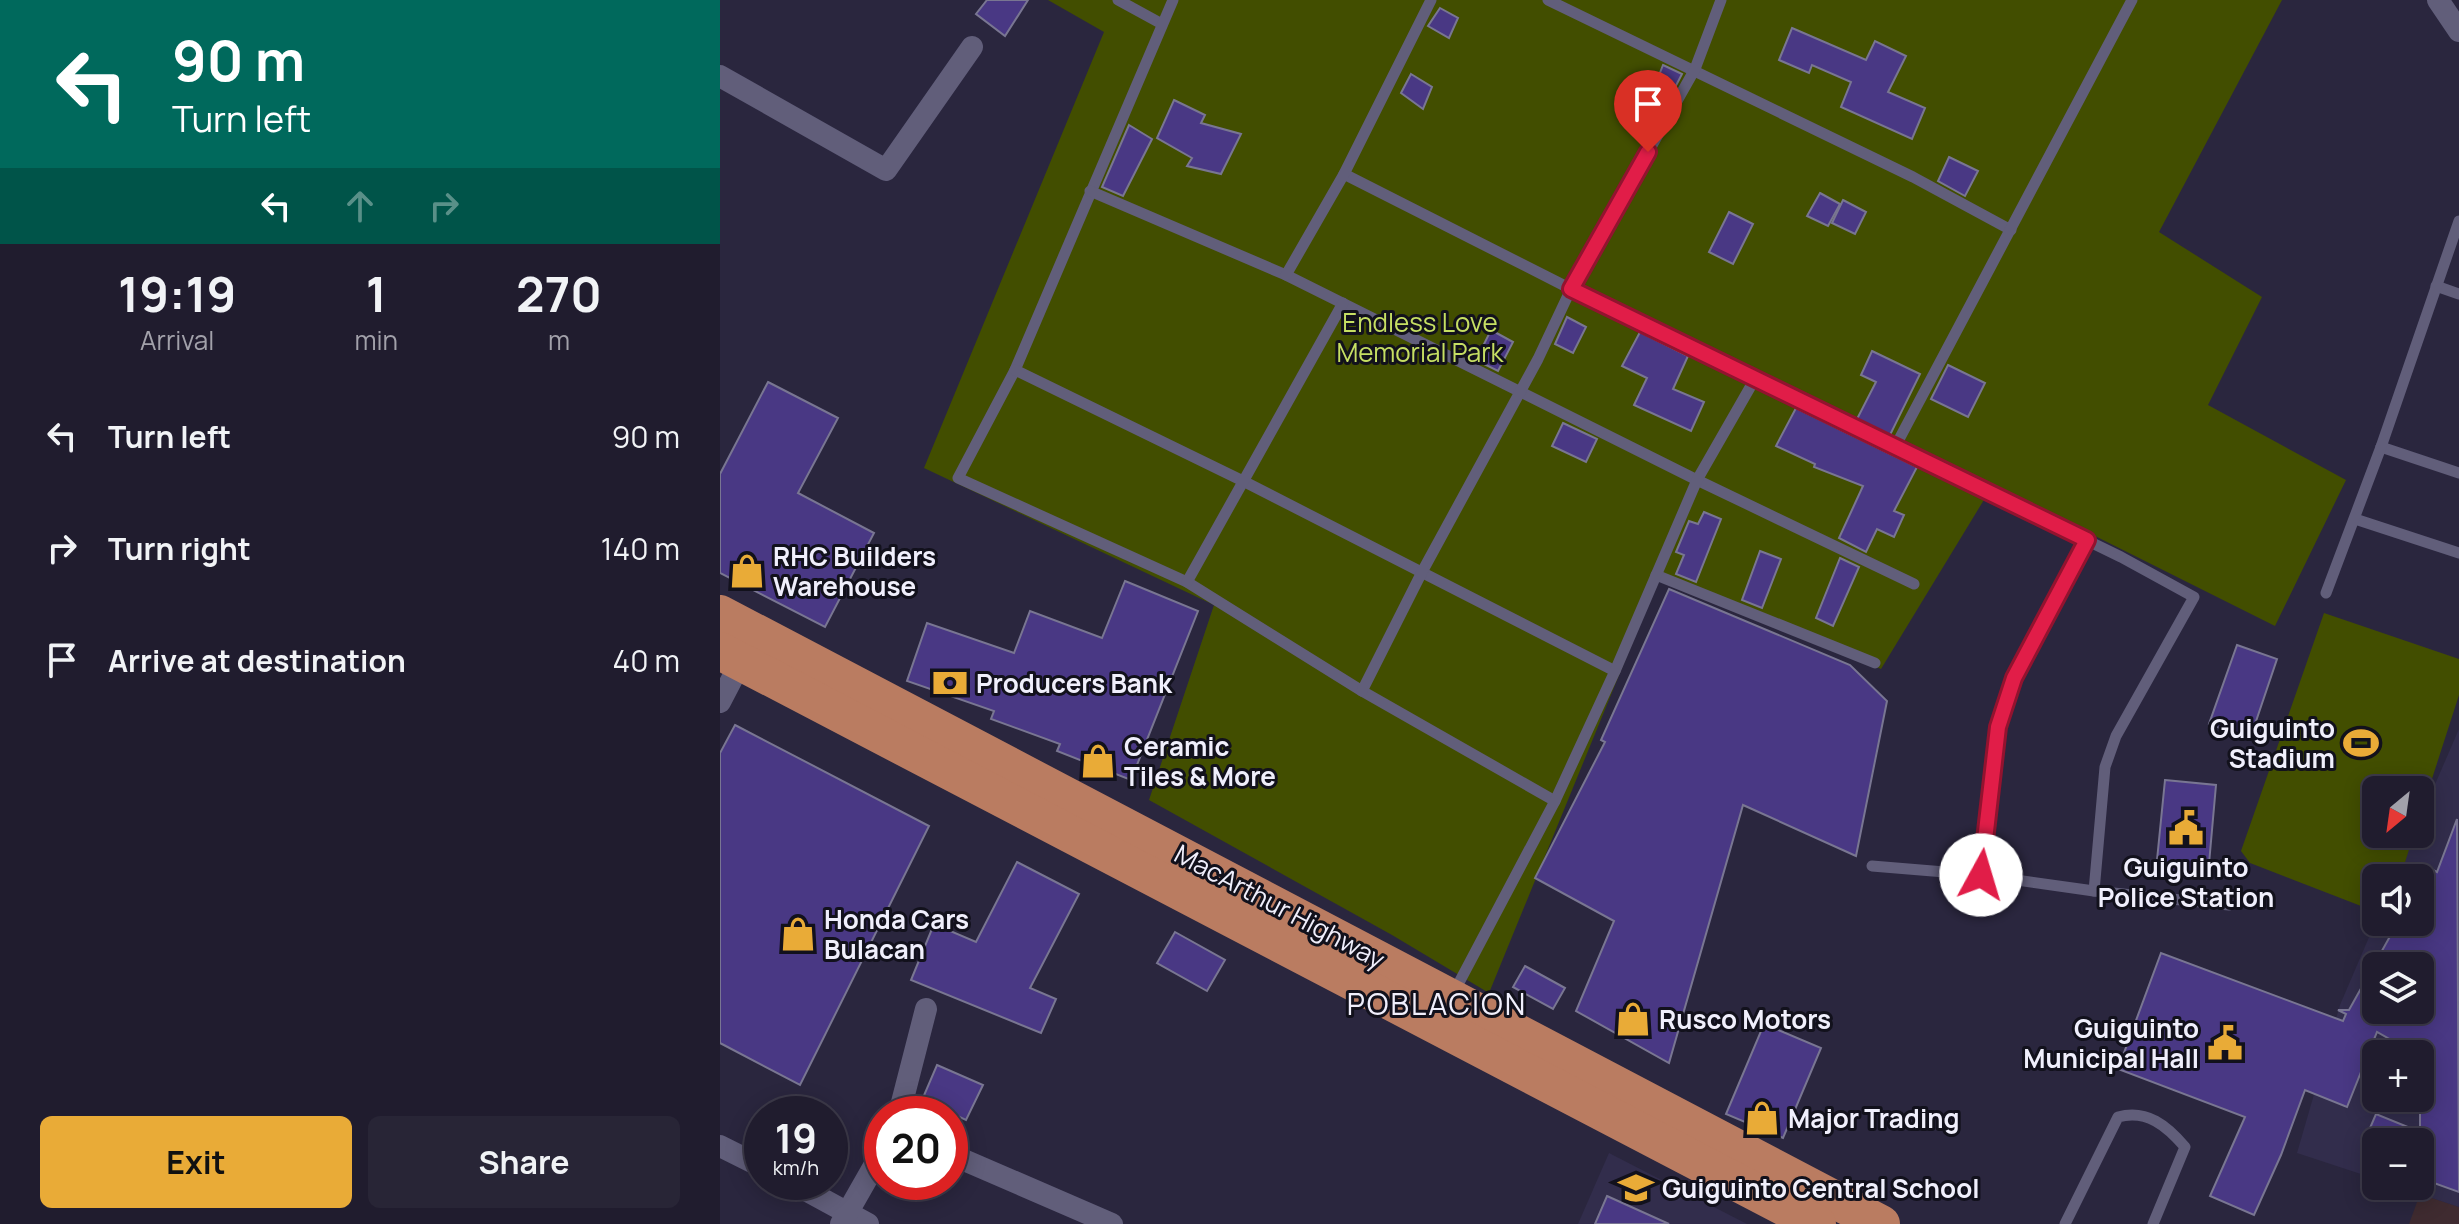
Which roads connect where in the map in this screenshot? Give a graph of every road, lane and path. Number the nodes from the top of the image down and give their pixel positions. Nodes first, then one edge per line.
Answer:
1 (1118, 0) edge
2 (1173, 0) edge
3 (1431, 0) edge
4 (1548, 0) edge
5 (1721, 0) edge
6 (2132, 0) edge
7 (2438, 0) edge
8 (1162, 24) junction
9 (2459, 31) edge
10 (972, 47) dead end
11 (1695, 69) junction
12 (720, 76) edge
13 (1344, 174) junction
14 (1090, 191) junction
15 (2459, 221) edge
16 (2011, 230) junction
17 (1286, 275) junction
18 (2436, 286) junction
19 (1571, 289) junction
20 (2459, 294) edge
21 (1343, 303) junction
22 (1015, 370) junction
23 (1756, 377) junction
24 (1520, 392) junction
25 (1895, 447) junction
26 (2381, 447) junction
27 (2459, 473) edge
28 (1697, 480) junction
29 (1245, 482) junction
30 (2355, 519) junction
31 (2087, 540) junction
32 (2459, 553) edge
33 (1422, 572) junction
34 (1656, 575) junction
35 (1187, 582) junction
36 (1914, 584) dead end
37 (2326, 593) dead end
38 (720, 614) edge
39 (739, 649) edge
40 (1875, 663) dead end
41 (1615, 671) junction
42 (1362, 691) junction
43 (720, 702) edge
44 (1555, 801) junction
45 (1872, 866) dead end
46 (1981, 875) junction
47 (2094, 891) junction
48 (2229, 905) dead end
49 (1452, 997) junction
50 (926, 1009) dead end
51 (904, 1096) edge
52 (720, 1146) edge
53 (744, 1158) edge
54 (968, 1162) edge
55 (864, 1184) edge
56 (818, 1200) edge
57 (845, 1218) edge
58 (868, 1224) edge
59 (1112, 1224) edge
60 (1817, 1224) edge
61 (1881, 1224) edge
62 (2065, 1224) edge
63 (2153, 1224) edge

1 - 8 lane
2 - 8 lane
3 - 13 lane
4 - 11 lane
5 - 11 lane
6 - 16 lane
7 - 9 street
8 - 14 lane
10 - 12 street
11 - 16 lane
11 - 19 lane
13 - 17 lane
13 - 19 lane
14 - 17 lane
14 - 22 lane
15 - 18 lane
16 - 25 lane
17 - 21 lane
18 - 20 lane
18 - 26 lane
19 - 23 lane
19 - 24 lane
21 - 24 lane
21 - 29 lane
22 - 29 lane
22 - 35 lane
23 - 25 lane
23 - 28 lane
24 - 28 lane
24 - 33 lane
25 - 31 lane
26 - 27 lane
26 - 30 lane
28 - 34 lane
28 - 36 lane
29 - 33 lane
29 - 35 lane
30 - 32 lane
30 - 37 lane
31 - 46 lane
31 - 47 lane
33 - 41 lane
33 - 42 lane
34 - 40 lane
34 - 41 lane
35 - 42 lane
38 - 39 highway, MacArthur Highway
39 - 43 street
39 - 49 highway, MacArthur Highway
39 - 60 highway, MacArthur Highway
41 - 44 lane
42 - 44 lane
44 - 49 lane
45 - 46 lane
46 - 47 lane
47 - 48 lane
49 - 61 highway, MacArthur Highway
50 - 51 street
52 - 53 street
54 - 59 street
55 - 57 street
56 - 57 street
57 - 58 street
62 - 63 lane

